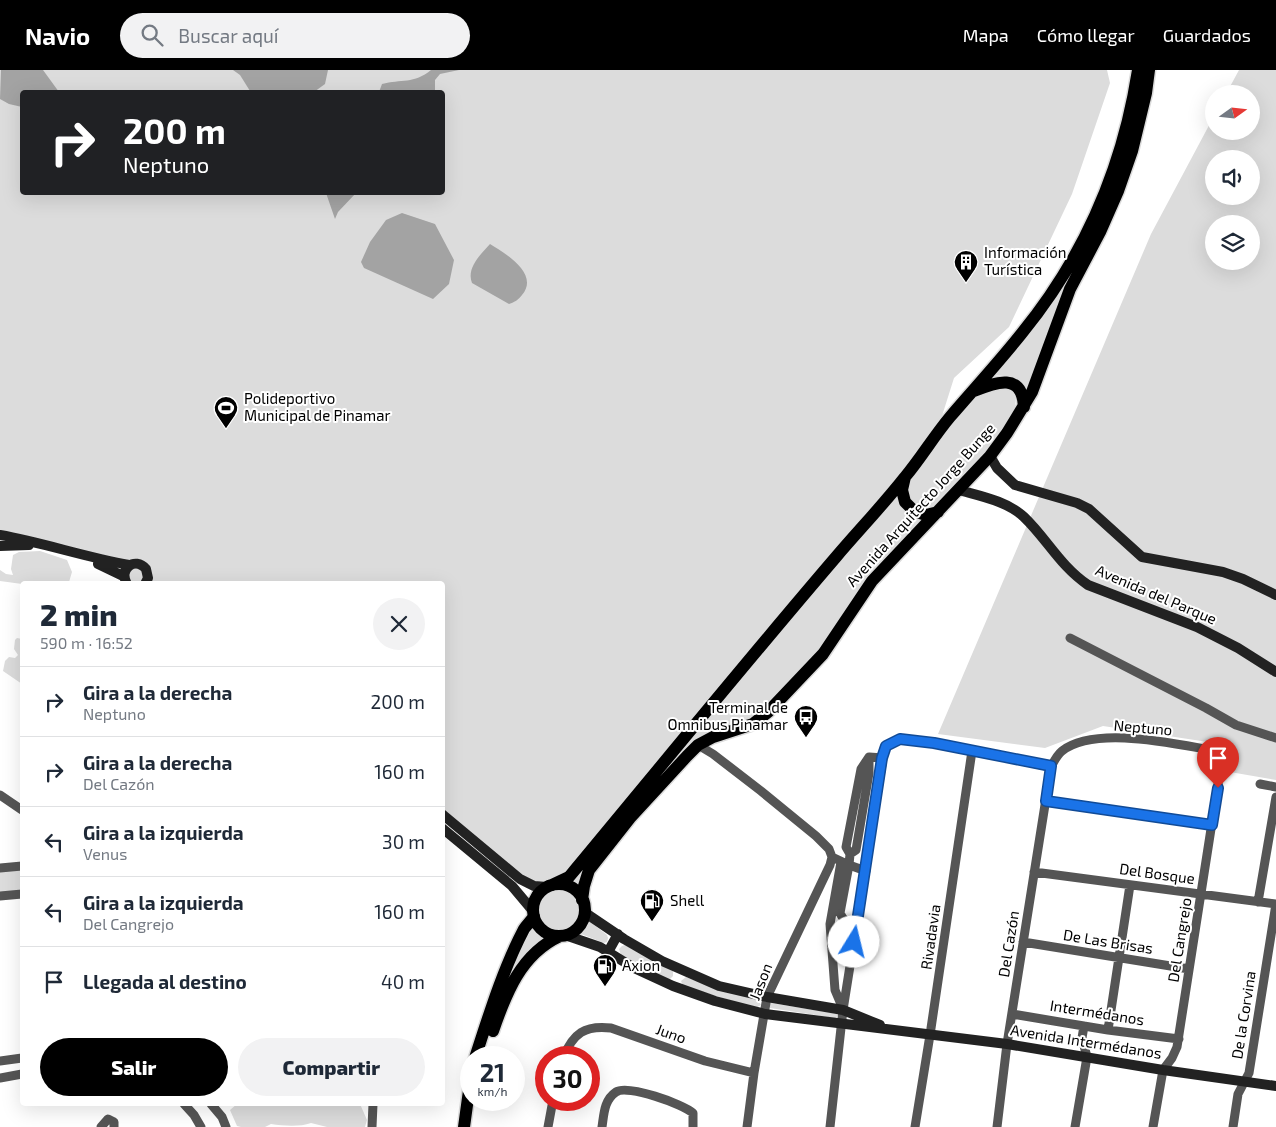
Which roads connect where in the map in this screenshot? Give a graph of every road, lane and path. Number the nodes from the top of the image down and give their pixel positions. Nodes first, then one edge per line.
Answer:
1 (1138, 70) edge
2 (1149, 70) edge
3 (971, 393) junction
4 (1024, 407) junction
5 (990, 456) junction
6 (905, 477) junction
7 (959, 490) junction
8 (938, 512) junction
9 (0, 535) edge
10 (0, 546) edge
11 (129, 565) junction
12 (125, 580) edge
13 (148, 581) edge
14 (1276, 595) edge
15 (1070, 638) dead end
16 (1276, 672) edge
17 (1276, 738) edge
18 (698, 745) junction
19 (972, 751) junction
20 (1223, 752) joint
21 (882, 758) junction
22 (1051, 766) junction
23 (1260, 784) dead end
24 (1276, 787) edge
25 (0, 795) edge
26 (1276, 797) edge
27 (1046, 801) junction
28 (20, 809) edge
29 (445, 816) edge
30 (1212, 825) junction
31 (445, 830) edge
32 (832, 857) junction
33 (845, 864) junction
34 (20, 866) edge
35 (0, 868) edge
36 (866, 871) junction
37 (1034, 872) junction
38 (1130, 885) junction
39 (549, 886) junction
40 (20, 894) edge
41 (1201, 894) junction
42 (0, 896) edge
43 (1258, 902) junction
44 (1276, 904) edge
45 (583, 906) junction
46 (533, 914) junction
47 (857, 925) junction
48 (618, 934) junction
49 (563, 935) junction
50 (1023, 942) junction
51 (608, 952) junction
52 (1119, 957) junction
53 (680, 969) junction
54 (1189, 969) junction
55 (672, 986) junction
56 (767, 997) junction
57 (843, 1010) junction
58 (765, 1014) junction
59 (1012, 1014) junction
60 (842, 1024) junction
61 (1084, 1026) junction
62 (890, 1029) junction
63 (1108, 1030) junction
64 (930, 1035) junction
65 (1179, 1039) junction
66 (1007, 1044) junction
67 (479, 1046) edge
68 (488, 1046) edge
69 (567, 1046) edge
70 (1087, 1057) junction
71 (20, 1058) edge
72 (0, 1061) edge
73 (1163, 1070) junction
74 (754, 1073) junction
75 (20, 1074) edge
76 (0, 1078) edge
77 (1246, 1081) junction
78 (1276, 1086) edge
79 (186, 1106) edge
80 (213, 1106) edge
81 (373, 1106) edge
82 (466, 1111) edge
83 (474, 1111) edge
84 (551, 1111) edge
85 (101, 1127) edge
86 (114, 1127) edge
87 (201, 1127) edge
88 (226, 1127) edge
89 (372, 1127) edge
90 (464, 1127) edge
91 (472, 1127) edge
92 (548, 1127) edge
93 (602, 1127) edge
94 (693, 1127) edge
95 (747, 1127) edge
96 (830, 1127) edge
97 (915, 1127) edge
98 (997, 1127) edge
99 (1075, 1127) edge
100 (1153, 1127) edge
101 (1232, 1127) edge

1 - 3 main road, Avenida Arquitecto Jorge Bunge
2 - 4 main road, Avenida Arquitecto Jorge Bunge
3 - 4 main road
3 - 6 main road, Avenida Arquitecto Jorge Bunge
4 - 5 main road, Avenida Arquitecto Jorge Bunge
5 - 7 main road, Avenida Arquitecto Jorge Bunge
5 - 14 main road, Avenida del Parque
6 - 8 main road
6 - 39 main road, Avenida Arquitecto Jorge Bunge
7 - 8 main road, Avenida Arquitecto Jorge Bunge
7 - 16 main road, Avenida del Parque
8 - 18 main road, Avenida Arquitecto Jorge Bunge
9 - 11 main road
10 - 12 main road
11 - 12 main road
11 - 13 main road
15 - 17 street
18 - 32 street
18 - 45 main road, Avenida Arquitecto Jorge Bunge
19 - 21 street
19 - 22 street
19 - 64 street, Rivadavia
20 - 22 street, Neptuno
20 - 30 street, Del Cangrejo
21 - 33 street
21 - 36 street
22 - 27 street, Del Cazón
23 - 24 street
25 - 28 street
26 - 43 street
27 - 30 street
27 - 37 street, Del Cazón
29 - 39 main road
30 - 41 street, Del Cangrejo
31 - 46 main road
32 - 33 street
32 - 56 street, Jason
33 - 36 street
33 - 47 street
33 - 57 street
34 - 35 street
36 - 47 street
37 - 38 street, Del Bosque
37 - 50 street, Del Cazón
38 - 41 street, Del Bosque
38 - 52 street
39 - 45 main road
39 - 46 main road
40 - 42 street
41 - 43 street, Del Bosque
41 - 54 street, Del Cangrejo
43 - 44 street, Del Bosque
44 - 77 street, De la Corvina
45 - 48 main road, Avenida Intermédanos
45 - 49 main road
46 - 49 main road
46 - 67 main road
47 - 57 street
48 - 51 main road
48 - 53 main road, Avenida Intermédanos
49 - 51 main road, Avenida Intermédanos
49 - 68 main road
50 - 52 street, De Las Brisas
50 - 59 street, Del Cazón
51 - 55 main road, Avenida Intermédanos
52 - 54 street, De Las Brisas
52 - 63 street
53 - 55 main road
53 - 56 main road, Avenida Intermédanos
54 - 65 street, Del Cangrejo
55 - 58 main road, Avenida Intermédanos
56 - 57 main road, Avenida Intermédanos
56 - 58 street, Jason
57 - 60 street
57 - 62 main road, Avenida Intermédanos
58 - 60 main road, Avenida Intermédanos
58 - 74 street, Jason
59 - 61 street, Intermédanos
59 - 66 street, Del Cazón
60 - 62 main road, Avenida Intermédanos
60 - 96 street
61 - 63 street, Intermédanos
61 - 70 street
62 - 64 main road, Avenida Intermédanos
63 - 65 street, Intermédanos
64 - 66 main road, Avenida Intermédanos
64 - 97 street, Rivadavia
65 - 73 street, Del Cangrejo
66 - 70 main road, Avenida Intermédanos
66 - 98 street, Del Cazón
69 - 74 street, Juno
70 - 73 main road, Avenida Intermédanos
70 - 99 street
71 - 72 street
73 - 77 main road, Avenida Intermédanos
73 - 100 street, Del Cangrejo
74 - 95 street, Jason
75 - 76 street
77 - 78 main road, Avenida Intermédanos
77 - 101 street, De la Corvina
79 - 87 street
80 - 88 street
81 - 89 street
82 - 90 main road
83 - 91 main road
84 - 92 street
85 - 86 street
93 - 94 street

